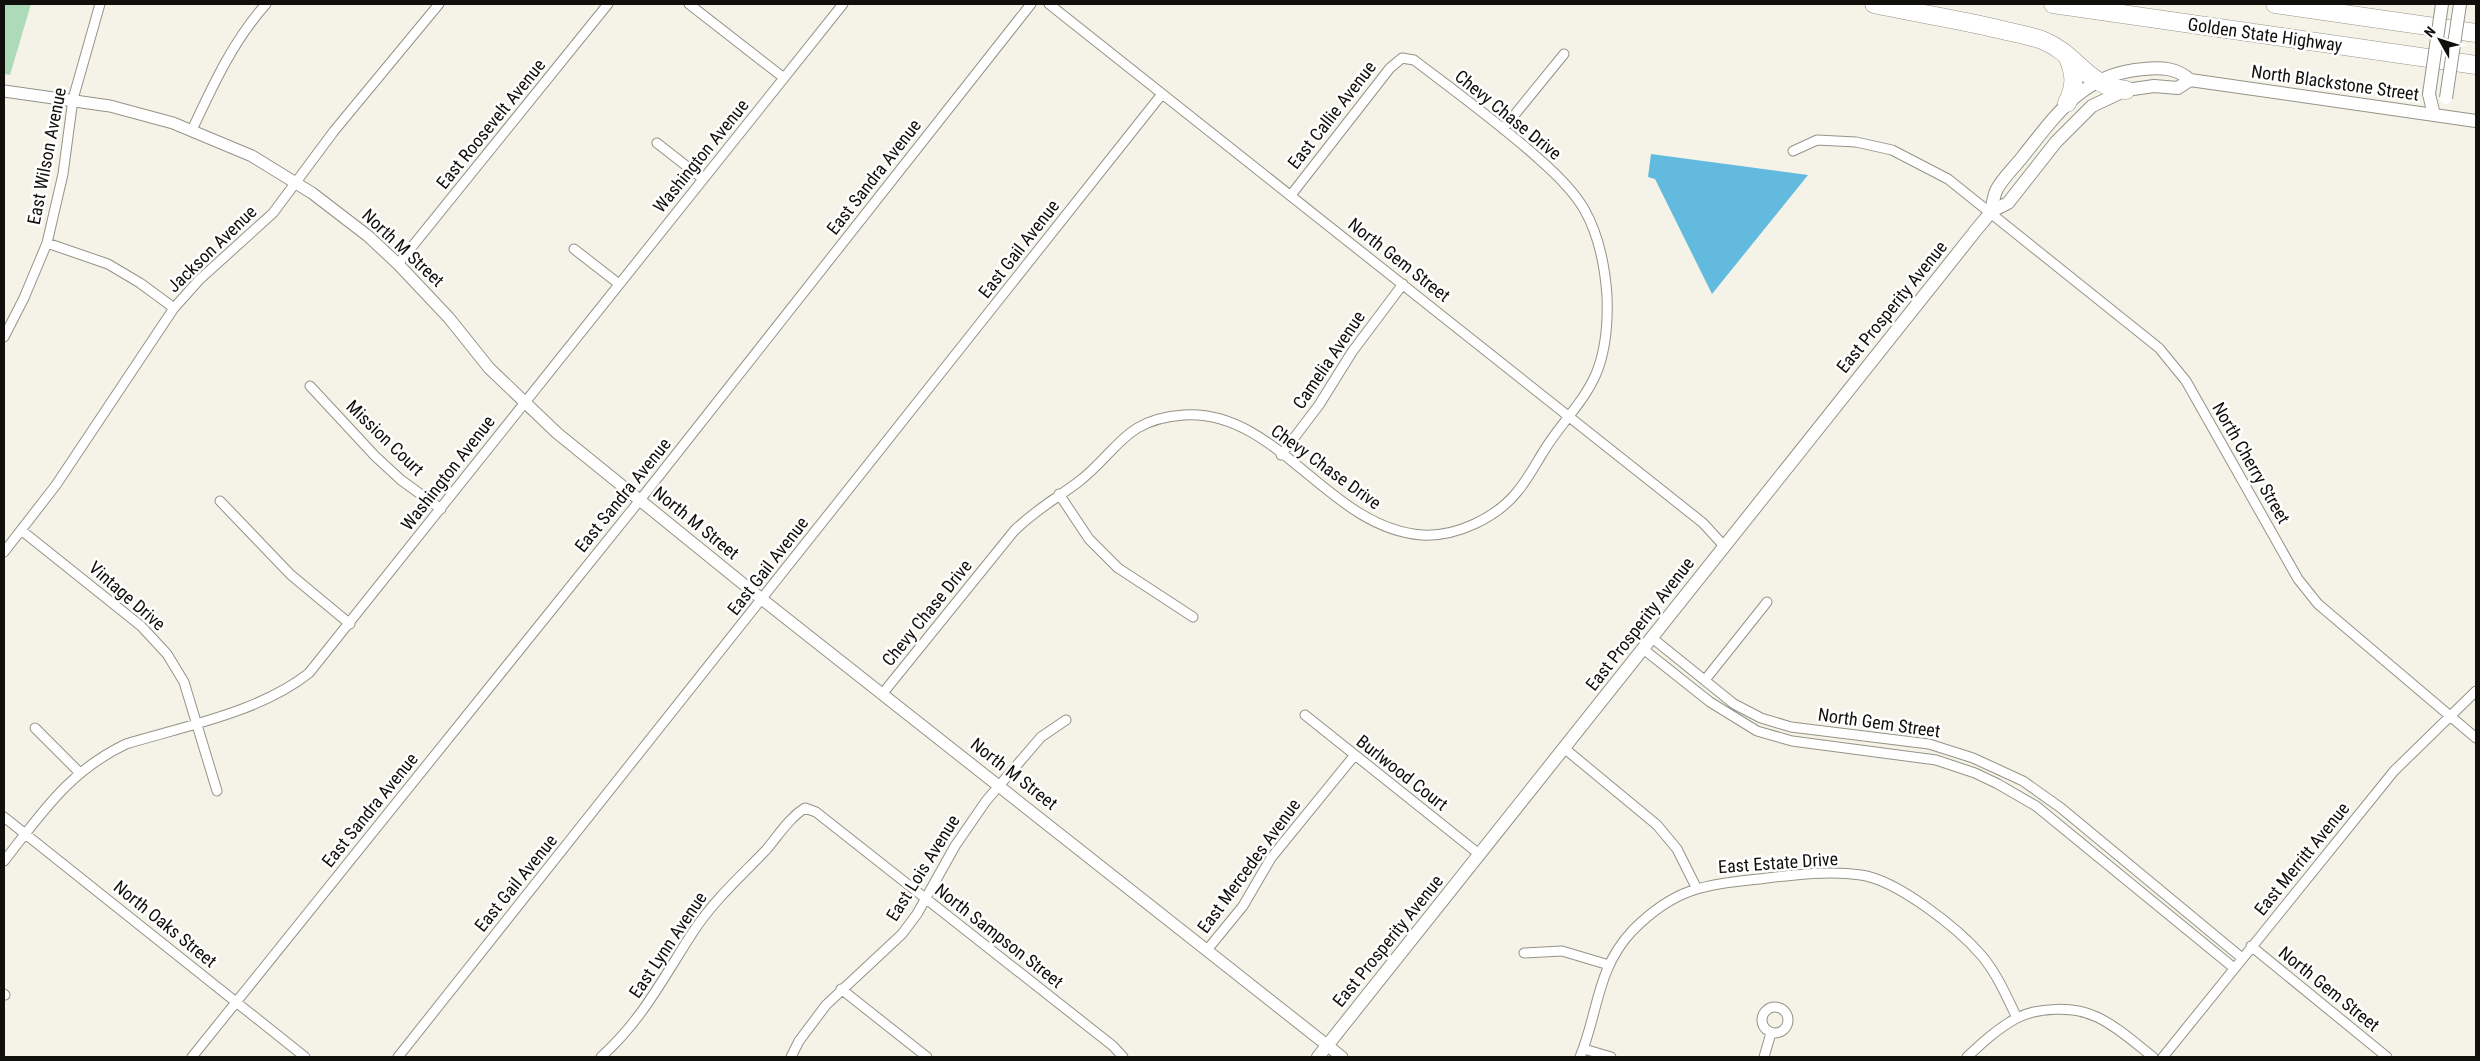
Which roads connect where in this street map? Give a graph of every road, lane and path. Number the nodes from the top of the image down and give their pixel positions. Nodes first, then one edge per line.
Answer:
1 (100, 4) edge
2 (266, 4) edge
3 (439, 4) edge
4 (608, 4) edge
5 (689, 4) edge
6 (843, 4) edge
7 (1031, 4) edge
8 (1049, 4) edge
9 (1874, 4) edge
10 (2053, 4) edge
11 (2275, 4) edge
12 (2442, 4) edge
13 (2460, 4) edge
14 (2476, 33) edge
15 (2066, 53) junction
16 (1564, 54) dead end
17 (1402, 58) joint
18 (2476, 65) edge
19 (784, 78) junction
20 (2190, 80) junction
21 (2096, 81) junction
22 (4, 90) edge
23 (2126, 90) junction
24 (1162, 94) junction
25 (73, 99) junction
26 (2067, 103) junction
27 (2434, 115) junction
28 (2476, 121) edge
29 (1503, 129) junction
30 (192, 130) junction
31 (657, 144) dead end
32 (1793, 151) dead end
33 (703, 179) junction
34 (297, 182) junction
35 (1291, 196) junction
36 (1990, 212) junction
37 (47, 243) junction
38 (574, 249) dead end
39 (398, 264) junction
40 (620, 284) junction
41 (1403, 284) junction
42 (174, 308) junction
43 (4, 337) edge
44 (310, 386) dead end
45 (523, 402) junction
46 (1569, 416) junction
47 (1281, 455) junction
48 (1059, 494) junction
49 (220, 500) dead end
50 (640, 500) junction
51 (441, 509) junction
52 (21, 530) junction
53 (1724, 546) junction
54 (4, 552) edge
55 (763, 600) junction
56 (1767, 602) dead end
57 (1193, 617) dead end
58 (350, 624) junction
59 (1651, 637) junction
60 (1642, 648) junction
61 (1705, 680) junction
62 (2476, 690) edge
63 (883, 693) junction
64 (1305, 715) dead end
65 (2450, 717) junction
66 (1066, 720) dead end
67 (196, 722) junction
68 (35, 728) dead end
69 (2476, 738) edge
70 (1564, 748) junction
71 (1354, 756) junction
72 (79, 772) junction
73 (1000, 785) junction
74 (217, 791) dead end
75 (804, 808) joint
76 (4, 817) edge
77 (25, 834) junction
78 (1479, 854) junction
79 (4, 861) edge
80 (1696, 888) junction
81 (927, 899) junction
82 (2251, 946) junction
83 (1208, 950) junction
84 (1524, 953) dead end
85 (2242, 958) junction
86 (1609, 964) junction
87 (2234, 968) junction
88 (841, 989) junction
89 (236, 1002) junction
90 (2017, 1018) junction
91 (1771, 1033) dead end
92 (1327, 1045) junction
93 (1582, 1053) edge
94 (192, 1057) edge
95 (305, 1057) edge
96 (398, 1057) edge
97 (601, 1057) edge
98 (791, 1057) edge
99 (927, 1057) edge
100 (1123, 1057) edge
101 (1318, 1057) edge
102 (1342, 1057) edge
103 (1611, 1057) edge
104 (1764, 1057) edge
105 (1967, 1057) edge
106 (2153, 1057) edge
107 (2163, 1057) edge
108 (2387, 1057) edge

1 - 25 street, East Wilson Avenue
2 - 30 street
3 - 34 street, Jackson Avenue
4 - 39 street, East Roosevelt Avenue
5 - 19 street
6 - 19 street, Washington Avenue
7 - 50 street, East Sandra Avenue
8 - 24 street, North Gem Street
9 - 15 highway
10 - 18 highway, Golden State Highway
11 - 14 highway, Golden State Highway
12 - 27 main road, bridge
13 - 27 main road, bridge
15 - 21 highway
15 - 26 highway
16 - 29 street
17 - 29 street, Chevy Chase Drive
17 - 35 street, East Callie Avenue
19 - 33 street, Washington Avenue
20 - 21 main road, North Blackstone Street
20 - 23 main road, North Blackstone Street
20 - 27 main road, North Blackstone Street
21 - 23 highway
21 - 26 main road, East Prosperity Avenue
22 - 25 street, North M Street
23 - 36 main road, East Prosperity Avenue
24 - 35 street, North Gem Street
24 - 55 street, East Gail Avenue
25 - 30 street, North M Street
25 - 37 street, East Wilson Avenue
26 - 36 main road, East Prosperity Avenue
27 - 28 main road, North Blackstone Street
29 - 46 street, Chevy Chase Drive
30 - 34 street, North M Street
31 - 33 street
32 - 36 street, North Cherry Street
33 - 40 street, Washington Avenue
34 - 39 street, North M Street
34 - 42 street, Jackson Avenue
35 - 41 street, North Gem Street
36 - 53 main road, East Prosperity Avenue
36 - 65 street, North Cherry Street
37 - 42 street
37 - 43 street, East Wilson Avenue
38 - 40 street
39 - 45 street, North M Street
40 - 45 street, Washington Avenue
41 - 46 street, North Gem Street
41 - 47 street, Camelia Avenue
42 - 52 street, Jackson Avenue
44 - 51 street, Mission Court
45 - 50 street, North M Street
45 - 51 street, Washington Avenue
46 - 47 street, Chevy Chase Drive
46 - 53 street, North Gem Street
47 - 48 street, Chevy Chase Drive
48 - 57 street
48 - 63 street, Chevy Chase Drive
49 - 58 street
50 - 55 street, North M Street
50 - 89 street, East Sandra Avenue
51 - 58 street, Washington Avenue
52 - 54 street, Jackson Avenue
52 - 67 street, Vintage Drive
53 - 59 main road, East Prosperity Avenue
55 - 63 street, North M Street
55 - 96 street, East Gail Avenue
56 - 61 street
58 - 67 street, Washington Avenue
59 - 60 main road, East Prosperity Avenue
59 - 61 street, North Gem Street
60 - 70 main road, East Prosperity Avenue
60 - 87 street, North Gem Street
61 - 85 street, North Gem Street
62 - 65 street, East Merritt Avenue
63 - 73 street, North M Street
64 - 71 street, Burlwood Court
65 - 69 street, North Cherry Street
65 - 82 street, East Merritt Avenue
66 - 73 street, East Lois Avenue
67 - 72 street, Washington Avenue
67 - 74 street, Vintage Drive
68 - 72 street
70 - 78 main road, East Prosperity Avenue
70 - 80 street
71 - 78 street, Burlwood Court
71 - 83 street, East Mercedes Avenue
72 - 77 street, Washington Avenue
73 - 81 street, East Lois Avenue
73 - 83 street, North M Street
75 - 81 street, North Sampson Street
75 - 97 street, East Lynn Avenue
76 - 77 street, North Oaks Street
77 - 79 street, Washington Avenue
77 - 89 street, North Oaks Street
78 - 92 main road, East Prosperity Avenue
80 - 86 street, East Estate Drive
80 - 90 street, East Estate Drive
81 - 88 street, East Lois Avenue
81 - 100 street, North Sampson Street
82 - 85 street, East Merritt Avenue
82 - 108 street, North Gem Street
83 - 92 street, North M Street
84 - 86 street
85 - 87 street, East Merritt Avenue
86 - 93 street, East Estate Drive
87 - 107 street, East Merritt Avenue
88 - 98 street, East Lois Avenue
88 - 99 street
89 - 94 street, East Sandra Avenue
89 - 95 street, North Oaks Street
90 - 105 street
90 - 106 street
91 - 104 street
92 - 101 main road, East Prosperity Avenue
92 - 102 street, North M Street
93 - 103 street

